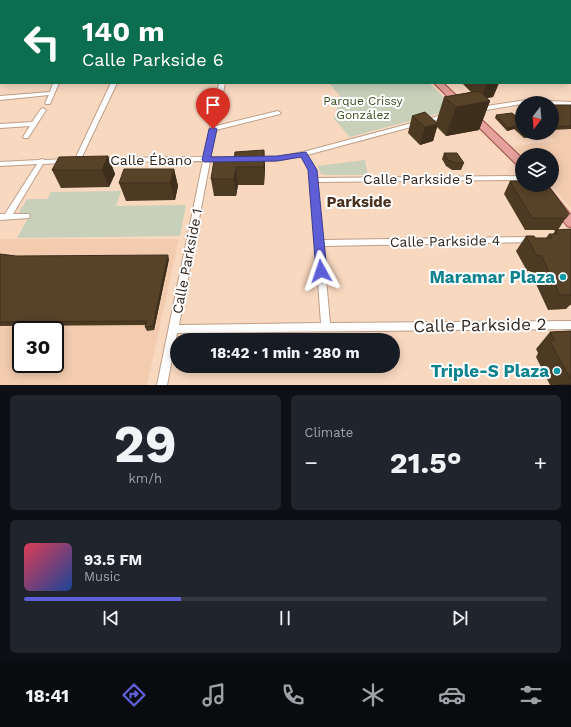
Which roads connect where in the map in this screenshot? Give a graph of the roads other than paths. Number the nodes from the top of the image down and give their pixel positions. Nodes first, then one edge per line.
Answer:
1 (56, 84) edge
2 (114, 84) edge
3 (222, 84) edge
4 (439, 84) edge
5 (52, 93) junction
6 (0, 98) edge
7 (48, 103) dead end
8 (571, 104) edge
9 (43, 110) dead end
10 (464, 112) junction
11 (278, 113) dead end
12 (453, 115) edge
13 (34, 124) junction
14 (0, 126) edge
15 (213, 129) junction
16 (26, 137) dead end
17 (303, 154) junction
18 (515, 158) edge
19 (92, 160) edge
20 (206, 160) junction
21 (42, 161) junction
22 (77, 161) junction
23 (85, 161) edge
24 (0, 164) edge
25 (515, 178) edge
26 (314, 180) junction
27 (547, 192) edge
28 (26, 216) dead end
29 (4, 217) edge
30 (571, 223) edge
31 (539, 240) edge
32 (319, 243) junction
33 (571, 325) edge
34 (326, 327) junction
35 (174, 329) junction
36 (162, 385) edge

1 - 5 street
2 - 22 street
3 - 15 street, Calle Parkside 1
4 - 10 main road
5 - 6 street
5 - 7 street
8 - 10 street
9 - 13 street
10 - 18 main road
11 - 15 street
12 - 17 street, Calle Ébano
13 - 14 street
13 - 16 street
15 - 20 street, Calle Parkside 1
17 - 20 street, Calle Ébano
17 - 26 street
19 - 20 street, Calle Ébano
20 - 35 street, Calle Parkside 1
21 - 22 street
21 - 24 street
21 - 29 street
22 - 23 street
25 - 26 street, Calle Parkside 5
26 - 32 street
27 - 30 main road
28 - 29 street
31 - 32 street, Calle Parkside 4
32 - 34 street
33 - 34 street, Calle Parkside 2
34 - 35 street, Calle Parkside 2
35 - 36 street, Calle Parkside 1

